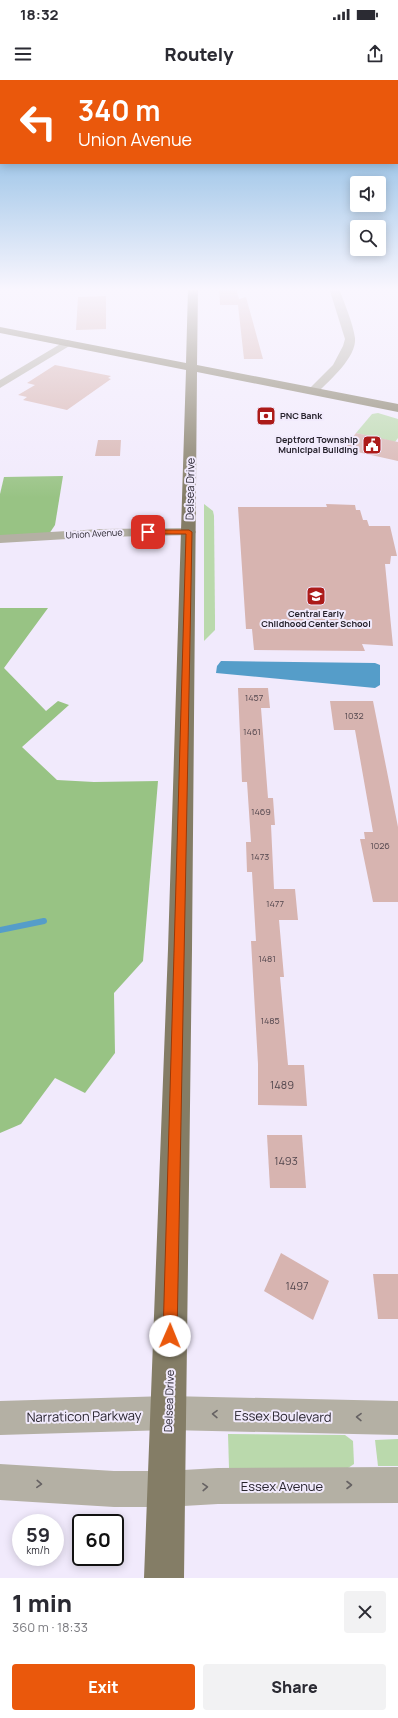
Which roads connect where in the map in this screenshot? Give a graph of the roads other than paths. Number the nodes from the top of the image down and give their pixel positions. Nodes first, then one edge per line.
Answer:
1 (44, 358) edge
2 (141, 358) edge
3 (192, 358) edge
4 (343, 358) edge
5 (192, 368) junction
6 (214, 383) dead end
7 (0, 386) edge
8 (285, 386) junction
9 (313, 391) junction
10 (398, 408) edge
11 (189, 532) junction
12 (0, 539) edge
13 (168, 1414) junction
14 (0, 1418) edge
15 (398, 1418) edge
16 (0, 1482) edge
17 (398, 1485) edge
18 (166, 1489) junction
19 (164, 1578) edge

1 - 7 street
2 - 5 main road
3 - 5 main road, Delsea Drive
4 - 9 street
5 - 8 main road
5 - 11 main road, Delsea Drive
6 - 8 main road
8 - 9 main road
9 - 10 main road
11 - 12 street, Union Avenue
11 - 13 main road, Delsea Drive
13 - 14 street, Narraticon Parkway
15 -> 13 street, Essex Boulevard
13 - 18 main road, Delsea Drive
16 -> 18 street
18 -> 17 street, Essex Avenue
18 - 19 main road, Delsea Drive

